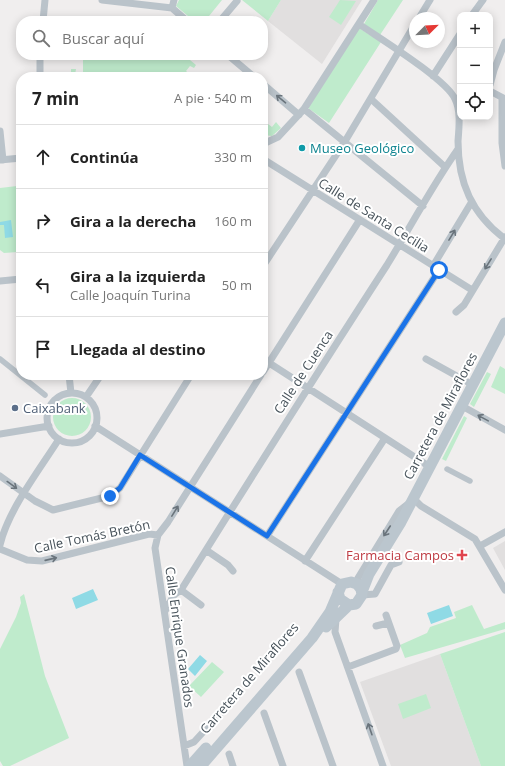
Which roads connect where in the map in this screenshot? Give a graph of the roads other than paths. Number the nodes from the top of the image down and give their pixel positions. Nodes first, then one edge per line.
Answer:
1 (45, 0) edge
2 (102, 0) edge
3 (174, 0) edge
4 (374, 0) edge
5 (430, 0) edge
6 (483, 0) edge
7 (237, 1) dead end
8 (172, 8) junction
9 (423, 12) edge
10 (474, 12) edge
11 (43, 16) edge
12 (181, 16) edge
13 (224, 16) edge
14 (359, 24) junction
15 (409, 34) edge
16 (457, 39) edge
17 (505, 42) edge
18 (399, 51) junction
19 (40, 60) edge
20 (234, 60) edge
21 (40, 72) edge
22 (248, 72) edge
23 (433, 76) junction
24 (490, 84) edge
25 (268, 88) edge
26 (493, 93) edge
27 (457, 97) edge
28 (371, 99) junction
29 (504, 99) edge
30 (302, 112) junction
31 (459, 120) edge
32 (0, 131) edge
33 (268, 142) edge
34 (344, 143) junction
35 (458, 149) junction
36 (16, 159) edge
37 (2, 160) edge
38 (268, 162) edge
39 (505, 166) edge
40 (445, 167) junction
41 (313, 191) junction
42 (471, 203) junction
43 (423, 206) junction
44 (359, 220) junction
45 (505, 238) edge
46 (399, 245) junction
47 (268, 258) edge
48 (436, 268) junction
49 (16, 279) edge
50 (0, 281) edge
51 (472, 290) junction
52 (456, 312) dead end
53 (503, 331) edge
54 (268, 358) edge
55 (0, 359) edge
56 (426, 359) dead end
57 (268, 362) edge
58 (16, 372) edge
59 (26, 380) edge
60 (70, 380) edge
61 (98, 380) edge
62 (188, 380) edge
63 (258, 380) edge
64 (473, 384) junction
65 (307, 388) junction
66 (71, 393) junction
67 (45, 395) dead end
68 (86, 398) junction
69 (462, 406) junction
70 (347, 413) junction
71 (49, 426) junction
72 (95, 426) junction
73 (505, 430) edge
74 (0, 434) edge
75 (385, 438) junction
76 (59, 439) junction
77 (140, 455) junction
78 (430, 467) junction
79 (447, 469) dead end
80 (0, 476) edge
81 (470, 481) dead end
82 (189, 486) junction
83 (24, 494) junction
84 (415, 502) junction
85 (229, 512) junction
86 (505, 532) edge
87 (158, 535) junction
88 (267, 536) junction
89 (0, 542) edge
90 (480, 546) junction
91 (0, 549) edge
92 (206, 550) junction
93 (305, 561) junction
94 (399, 562) dead end
95 (374, 566) junction
96 (233, 571) dead end
97 (347, 584) junction
98 (181, 590) junction
99 (505, 590) edge
100 (162, 591) junction
101 (362, 593) junction
102 (174, 595) junction
103 (201, 605) dead end
104 (349, 605) junction
105 (164, 611) junction
106 (334, 613) junction
107 (386, 615) dead end
108 (388, 622) junction
109 (376, 626) dead end
110 (348, 667) junction
111 (299, 672) dead end
112 (238, 694) dead end
113 (264, 713) dead end
114 (184, 746) junction
115 (228, 754) dead end
116 (201, 765) edge
117 (187, 766) edge
118 (190, 766) edge
119 (233, 766) edge
120 (283, 766) edge
121 (333, 766) edge
122 (382, 766) edge

1 - 11 street
2 - 8 street
3 - 8 street
4 - 14 street
5 - 9 street
6 - 10 street
7 - 13 street
8 - 12 street
14 - 18 street
14 - 30 street
15 - 18 street
16 - 23 street
17 - 24 street
18 - 23 street
18 - 28 street
19 - 21 street
20 - 22 street
23 - 27 street
30 -> 25 street
26 - 29 street
28 - 34 street
28 - 40 street
29 - 39 street
30 - 33 street
30 - 34 street
31 - 35 street
32 - 37 street
34 - 41 street
34 - 43 street
35 - 40 street, Calle de Cuenca
35 - 42 street
36 - 37 street
38 - 41 street, Calle de Santa Cecilia
40 - 43 street, Calle de Cuenca
41 - 44 street, Calle de Santa Cecilia
41 - 47 street
42 - 45 street
48 -> 42 street
43 - 46 street, Calle de Cuenca
44 - 46 street, Calle de Santa Cecilia
44 - 54 street
45 -> 51 street
46 - 48 street, Calle de Santa Cecilia
46 - 65 street, Calle de Cuenca
48 - 51 street, Calle de Santa Cecilia
48 - 70 street
49 - 50 street
51 - 52 street
53 - 64 main road, Carretera de Miraflores
55 - 58 street
56 - 64 street
57 - 65 street
59 - 67 street
60 - 66 street
61 - 68 street
62 - 77 street
63 - 82 street, Calle Tomás Bretón
64 - 69 main road, Carretera de Miraflores
65 - 70 street
65 - 85 street, Calle de Cuenca
66 - 68 street
66 - 71 street
68 - 72 street
73 -> 69 street
69 - 78 main road, Carretera de Miraflores
70 - 75 street
70 - 88 street
71 - 74 street
71 - 76 street
72 - 76 street
72 - 77 street
75 - 78 street
75 - 93 street
76 - 83 street
77 - 82 street
77 - 83 street
78 - 84 main road, Carretera de Miraflores
79 - 81 street
80 -> 83 street
82 - 85 street
87 -> 82 street, Calle Tomás Bretón
83 - 89 street
84 - 90 street
84 - 95 main road, Carretera de Miraflores
84 -> 97 street
85 - 88 street
85 - 92 street, Calle de Cuenca
86 - 90 street
91 -> 87 street, Calle Tomás Bretón
87 - 100 street, Calle Enrique Granados
88 - 93 street
90 - 99 street
92 - 96 street
92 - 98 street, Calle de Cuenca
93 - 97 street
94 - 101 street
95 - 97 main road
95 - 101 main road
97 - 101 main road
97 - 104 main road
97 - 106 main road, Carretera de Miraflores
98 - 102 street
98 - 103 street
100 - 102 street
100 - 105 street, Calle Enrique Granados
101 - 104 main road
102 - 105 street
104 - 106 main road, Carretera de Miraflores
105 - 114 street, Calle Enrique Granados
106 - 110 street
106 - 116 main road, Carretera de Miraflores
106 - 118 main road, Carretera de Miraflores
107 - 108 street
108 - 109 street
108 - 110 street
122 -> 110 street
111 - 121 street
112 - 114 street
113 - 120 street
114 - 117 street, Calle Enrique Granados
115 - 119 street

